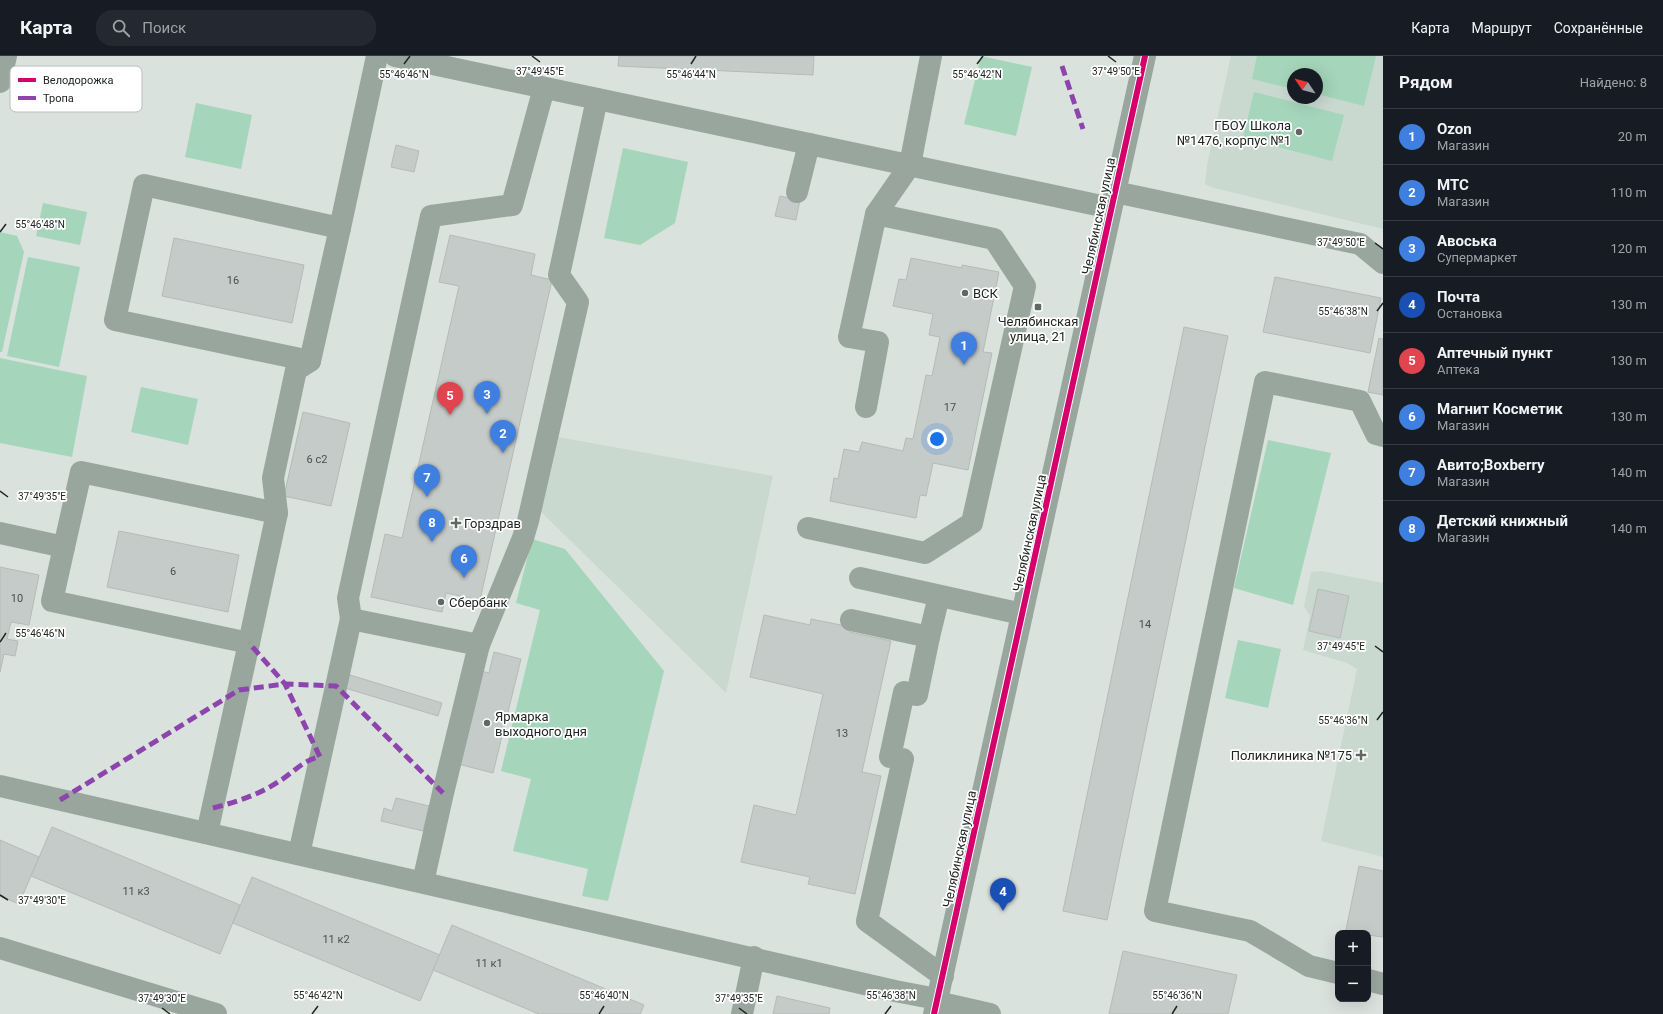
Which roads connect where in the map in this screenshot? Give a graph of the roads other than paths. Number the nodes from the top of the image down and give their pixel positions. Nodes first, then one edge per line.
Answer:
1 (6, 56) edge
2 (377, 56) edge
3 (395, 56) edge
4 (931, 56) edge
5 (1145, 56) edge
6 (0, 82) edge
7 (544, 88) junction
8 (597, 99) junction
9 (809, 144) junction
10 (910, 165) junction
11 (797, 192) dead end
12 (1113, 200) junction
13 (876, 214) junction
14 (340, 228) junction
15 (1383, 263) edge
16 (310, 361) junction
17 (866, 407) dead end
18 (1383, 436) edge
19 (277, 513) junction
20 (808, 528) dead end
21 (0, 532) edge
22 (64, 547) junction
23 (860, 578) dead end
24 (939, 596) junction
25 (1022, 614) junction
26 (351, 619) junction
27 (851, 620) dead end
28 (929, 638) junction
29 (249, 643) junction
30 (479, 645) junction
31 (0, 786) edge
32 (208, 833) junction
33 (299, 854) junction
34 (423, 882) junction
35 (0, 948) edge
36 (754, 958) junction
37 (1335, 972) edge
38 (943, 976) junction
39 (1371, 981) edge
40 (1383, 984) edge
41 (936, 1005) edge
42 (216, 1014) edge
43 (742, 1014) edge
44 (990, 1014) edge

1 - 6 street
2 - 14 street
3 - 7 street
4 - 10 street
5 - 12 street, Челябинская улица
7 - 8 street
7 - 26 street
8 - 9 street
8 - 30 street
9 - 10 street
9 - 11 street
10 - 12 street
10 - 13 street
12 - 15 street
12 - 25 street, Челябинская улица
13 - 17 street
13 - 20 street
14 - 16 street
14 - 16 street
16 - 19 street
18 - 37 street
19 - 22 street
19 - 29 street
21 - 22 street
22 - 29 street
23 - 24 street
24 - 25 street
24 - 28 street
25 - 38 street, Челябинская улица
26 - 30 street
26 - 33 street
27 - 28 street
28 - 38 street
29 - 32 street
30 - 34 street
31 - 32 street
32 - 33 street
33 - 34 street
34 - 36 street
35 - 42 street
36 - 41 street
36 - 43 street
38 - 41 street, Челябинская улица
39 - 40 street
41 - 44 street

